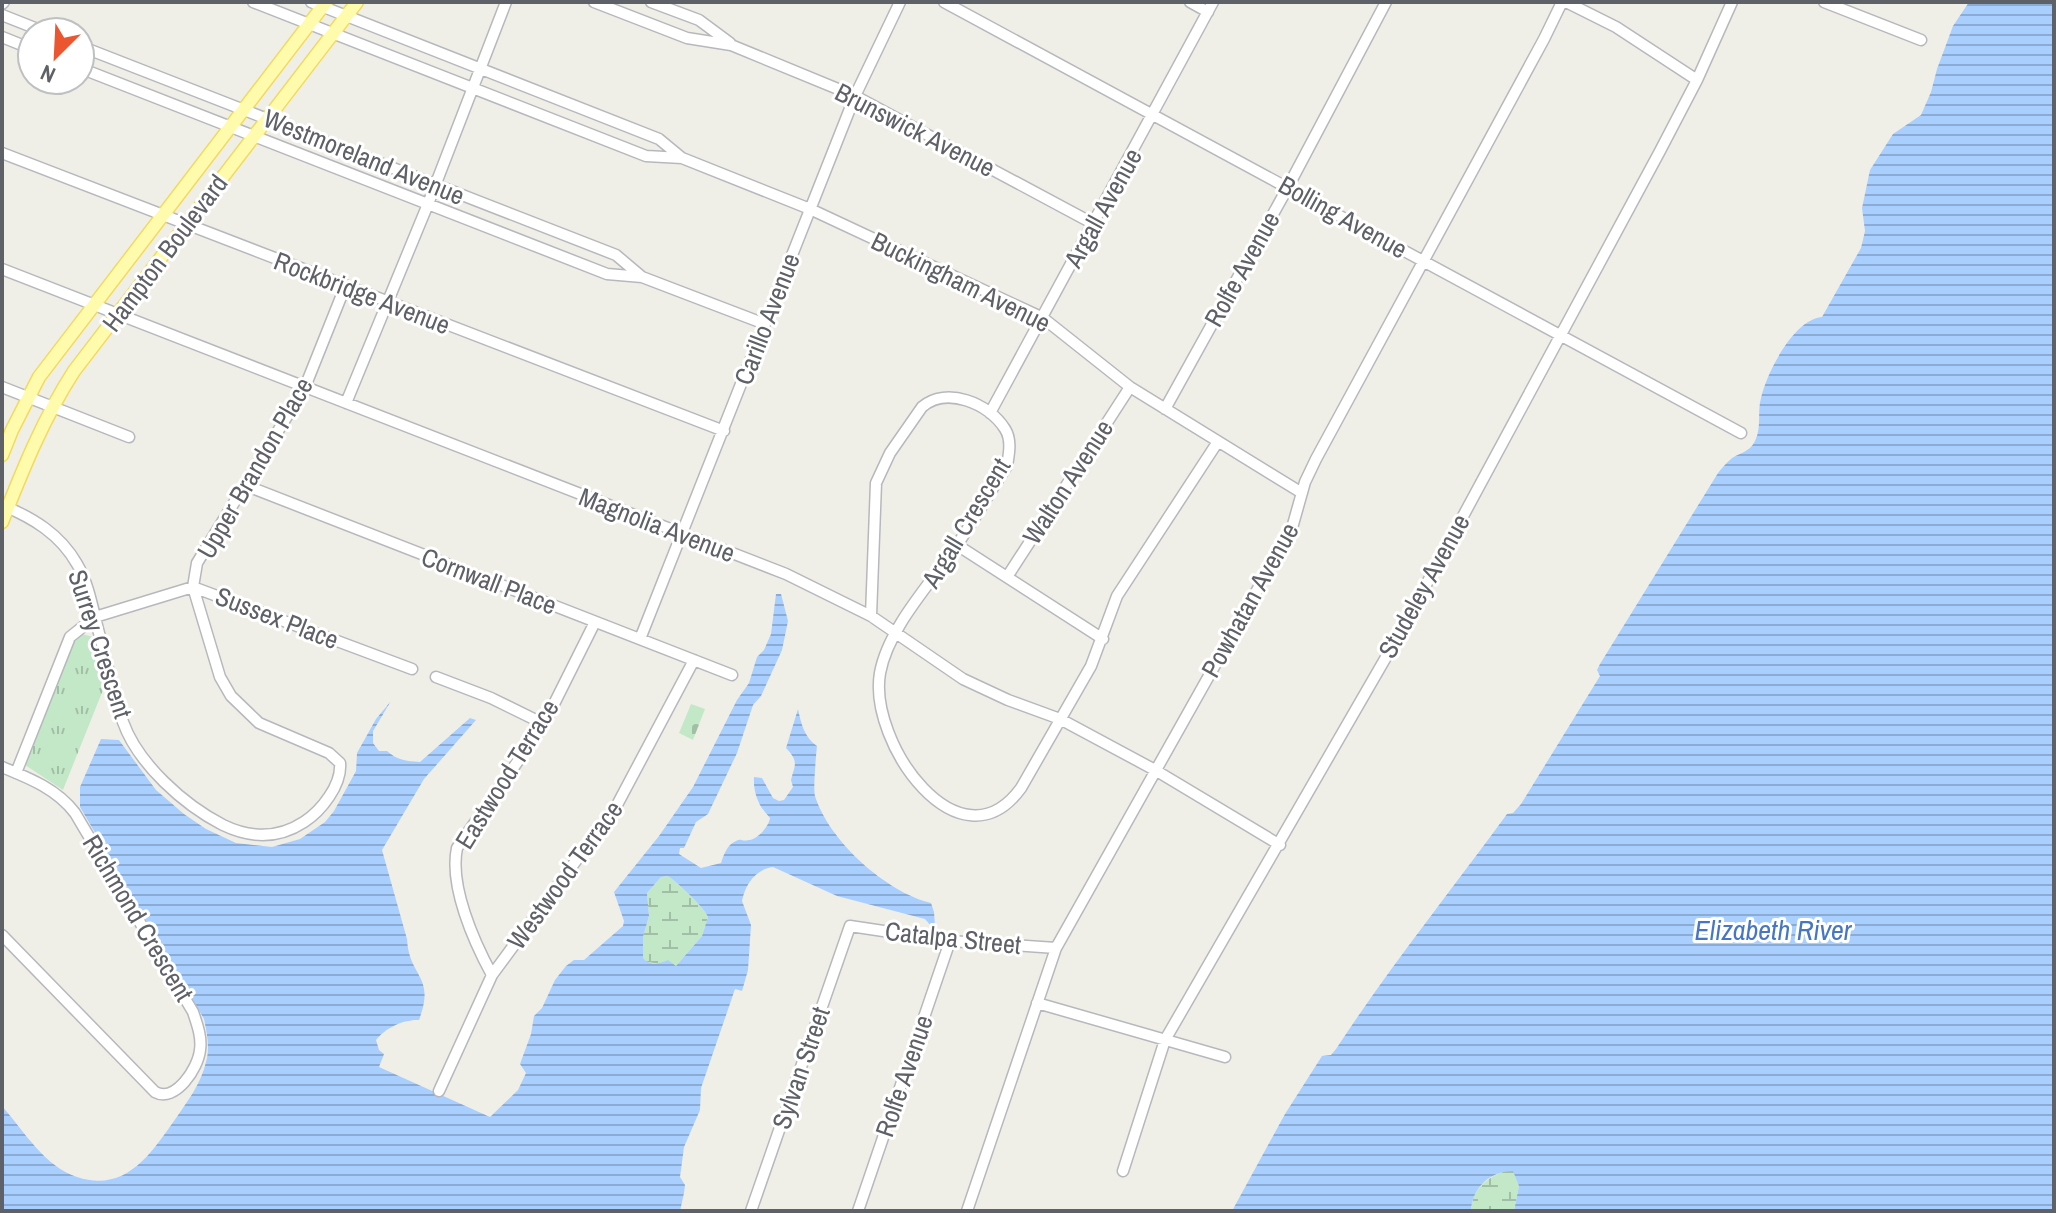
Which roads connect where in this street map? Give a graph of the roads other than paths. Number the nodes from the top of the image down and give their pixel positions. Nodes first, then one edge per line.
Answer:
1 (253, 2) edge
2 (357, 2) edge
3 (506, 2) edge
4 (594, 2) edge
5 (651, 2) edge
6 (900, 2) edge
7 (944, 2) edge
8 (1190, 2) edge
9 (1386, 2) edge
10 (1564, 2) edge
11 (1732, 2) edge
12 (1824, 2) edge
13 (320, 3) edge
14 (1848, 6) edge
15 (1211, 7) edge
16 (346, 16) junction
17 (308, 24) junction
18 (333, 34) junction
19 (1921, 40) dead end
20 (731, 45) junction
21 (96, 52) edge
22 (480, 69) junction
23 (96, 74) edge
24 (1697, 80) junction
25 (472, 88) junction
26 (855, 96) junction
27 (244, 109) junction
28 (1154, 114) junction
29 (268, 118) junction
30 (231, 127) junction
31 (253, 136) junction
32 (2, 153) edge
33 (682, 158) junction
34 (435, 185) junction
35 (1288, 187) junction
36 (428, 204) junction
37 (810, 209) junction
38 (162, 215) junction
39 (188, 224) junction
40 (1094, 224) junction
41 (1423, 260) junction
42 (2, 269) edge
43 (642, 277) junction
44 (345, 287) junction
45 (387, 303) junction
46 (94, 305) junction
47 (118, 315) junction
48 (1043, 318) junction
49 (765, 324) junction
50 (1562, 335) junction
51 (2, 387) edge
52 (305, 387) junction
53 (1130, 387) junction
54 (28, 398) junction
55 (346, 403) junction
56 (51, 407) junction
57 (1165, 409) junction
58 (990, 413) junction
59 (724, 431) junction
60 (1741, 433) dead end
61 (129, 437) dead end
62 (1217, 443) junction
63 (2, 455) edge
64 (247, 486) junction
65 (1302, 493) junction
66 (5, 506) edge
67 (2, 522) edge
68 (682, 535) junction
69 (957, 545) junction
70 (1007, 577) junction
71 (193, 587) junction
72 (871, 616) junction
73 (95, 617) junction
74 (595, 622) junction
75 (897, 631) junction
76 (640, 639) junction
77 (1103, 639) junction
78 (694, 660) junction
79 (412, 669) dead end
80 (732, 675) dead end
81 (436, 677) dead end
82 (1060, 719) junction
83 (544, 724) junction
84 (2, 767) edge
85 (1155, 770) junction
86 (16, 773) junction
87 (340, 776) joint
88 (1280, 845) junction
89 (850, 926) joint
90 (2, 935) edge
91 (950, 941) junction
92 (1056, 948) junction
93 (492, 975) junction
94 (1037, 1003) junction
95 (1165, 1040) junction
96 (1225, 1057) dead end
97 (439, 1091) dead end
98 (1123, 1171) dead end
99 (751, 1211) edge
100 (858, 1211) edge
101 (967, 1211) edge

1 - 17 street, Buckingham Avenue
2 - 16 main road, Hampton Boulevard
3 - 22 street, Upper Brandon Place
4 - 20 street, Brunswick Avenue
5 - 20 street, Brunswick Avenue
6 - 26 street, Carillo Avenue
7 - 28 street, Bolling Avenue
8 - 15 street
9 - 35 street, Rolfe Avenue
10 - 24 street
10 - 41 street, Powhatan Avenue
11 - 24 street, Studeley Avenue
12 - 14 street
13 - 16 street, Buckingham Avenue
13 - 17 main road, Hampton Boulevard
14 - 19 street
15 - 28 street, Argall Avenue
16 - 18 main road, Hampton Boulevard
16 - 22 street, Buckingham Avenue
17 - 18 street, Buckingham Avenue
17 - 27 main road, Hampton Boulevard
18 - 25 street, Buckingham Avenue
18 - 29 main road, Hampton Boulevard
20 - 26 street, Brunswick Avenue
21 - 27 street, Westmoreland Avenue
22 - 25 street, Upper Brandon Place
22 - 33 street, Buckingham Avenue
23 - 30 street, Westmoreland Avenue
24 - 50 street, Studeley Avenue
25 - 33 street, Buckingham Avenue
25 - 34 street, Upper Brandon Place
26 - 37 street, Carillo Avenue
26 - 40 street, Brunswick Avenue
27 - 29 street, Westmoreland Avenue
27 - 30 main road, Hampton Boulevard
28 - 35 street, Bolling Avenue
28 - 40 street, Argall Avenue
29 - 31 main road, Hampton Boulevard
29 - 34 street, Westmoreland Avenue
30 - 31 street, Westmoreland Avenue
30 - 38 main road, Hampton Boulevard
31 - 36 street, Westmoreland Avenue
31 - 39 main road, Hampton Boulevard
32 - 38 street, Rockbridge Avenue
33 - 37 street, Buckingham Avenue
34 - 36 street, Upper Brandon Place
34 - 43 street, Westmoreland Avenue
35 - 41 street, Bolling Avenue
35 - 57 street, Rolfe Avenue
36 - 43 street, Westmoreland Avenue
36 - 45 street, Upper Brandon Place
37 - 48 street, Buckingham Avenue
37 - 49 street, Carillo Avenue
38 - 39 street, Rockbridge Avenue
38 - 46 main road, Hampton Boulevard
39 - 44 street, Rockbridge Avenue
39 - 47 main road, Hampton Boulevard
40 - 48 street, Argall Avenue
41 - 50 street, Bolling Avenue
41 - 65 street, Powhatan Avenue
42 - 46 street, Magnolia Avenue
43 - 49 street, Westmoreland Avenue
44 - 45 street, Rockbridge Avenue
44 - 52 street, Upper Brandon Place
45 - 55 street, Upper Brandon Place
45 - 59 street, Rockbridge Avenue
46 - 47 street, Magnolia Avenue
46 - 54 main road, Hampton Boulevard
47 - 52 street, Magnolia Avenue
47 - 56 main road, Hampton Boulevard
48 - 53 street, Buckingham Avenue
48 - 58 street, Argall Avenue
49 - 59 street, Carillo Avenue
50 - 60 street, Bolling Avenue
50 - 88 street, Studeley Avenue
51 - 54 street
52 - 55 street, Magnolia Avenue
52 - 64 street, Upper Brandon Place
53 - 57 street, Buckingham Avenue
53 - 70 street, Walton Avenue
54 - 56 street
54 - 63 main road, Hampton Boulevard
55 - 68 street, Magnolia Avenue
56 - 61 street
56 - 66 main road, Hampton Boulevard
57 - 62 street, Buckingham Avenue
58 - 69 street, Argall Crescent
58 - 72 street
59 - 68 street, Carillo Avenue
62 - 65 street, Buckingham Avenue
62 - 77 street
64 - 71 street, Upper Brandon Place
64 - 74 street, Cornwall Place
65 - 85 street, Powhatan Avenue
66 - 67 main road, Hampton Boulevard
66 - 73 street, Surrey Crescent
68 - 72 street, Magnolia Avenue
68 - 76 street, Carillo Avenue
69 - 70 street
69 - 75 street, Argall Crescent
70 - 77 street
71 - 73 street, Sussex Place
71 - 79 street, Sussex Place
71 - 87 street, Upper Brandon Place
72 - 75 street, Magnolia Avenue
73 - 86 street
73 - 87 street, Surrey Crescent
74 - 76 street, Cornwall Place
74 - 83 street, Eastwood Terrace
75 - 82 street, Magnolia Avenue
75 - 82 street, Argall Crescent
76 - 78 street, Cornwall Place
77 - 82 street
78 - 80 street, Cornwall Place
78 - 93 street, Westwood Terrace
81 - 83 street
82 - 85 street, Magnolia Avenue
83 - 93 street, Eastwood Terrace
84 - 86 street, Richmond Crescent
85 - 88 street, Magnolia Avenue
85 - 92 street, Powhatan Avenue
86 - 90 street, Richmond Crescent
88 - 95 street, Studeley Avenue
89 - 91 street, Catalpa Street
89 - 99 street, Sylvan Street
91 - 92 street, Catalpa Street
91 - 100 street, Rolfe Avenue
92 - 94 street, Powhatan Avenue
93 - 97 street, Westwood Terrace
94 - 95 street
94 - 101 street, Powhatan Avenue
95 - 96 street
95 - 98 street, Studeley Avenue

